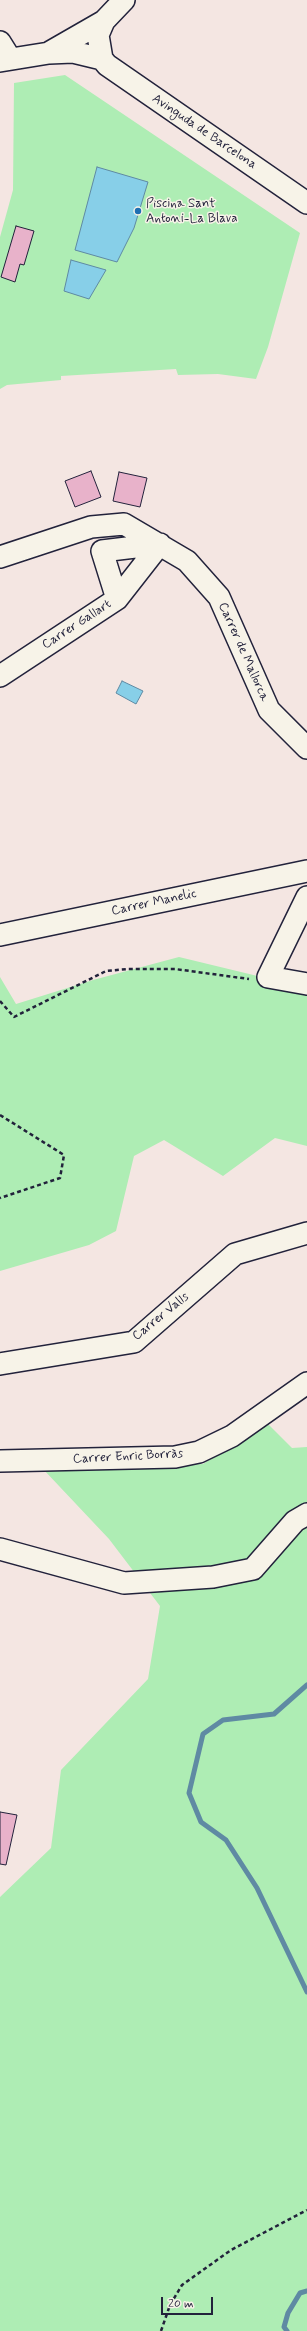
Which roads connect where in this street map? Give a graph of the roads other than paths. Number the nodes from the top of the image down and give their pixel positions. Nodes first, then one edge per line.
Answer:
1 (124, 0) edge
2 (104, 22) junction
3 (49, 53) junction
4 (3, 54) edge
5 (102, 59) junction
6 (307, 203) edge
7 (160, 544) junction
8 (0, 557) edge
9 (117, 599) junction
10 (0, 676) edge
11 (307, 748) edge
12 (307, 871) edge
13 (307, 897) edge
14 (0, 935) edge
15 (307, 984) edge
16 (307, 1232) edge
17 (0, 1364) edge
18 (307, 1383) edge
19 (0, 1461) edge
20 (307, 1514) edge
21 (0, 1549) edge

1 - 2 street
2 - 3 street
2 - 5 street
3 - 4 street
3 - 5 street
5 - 6 street, Avinguda de Barcelona
7 - 8 street, Carrer de Mallorca
7 - 9 street, Carrer Gallart
7 - 9 street
7 - 11 street, Carrer de Mallorca
9 - 10 street, Carrer Gallart
12 - 14 street, Carrer Manelic
13 - 15 street
16 - 17 street, Carrer Valls
18 - 19 street, Carrer Enric Borràs
20 - 21 street

